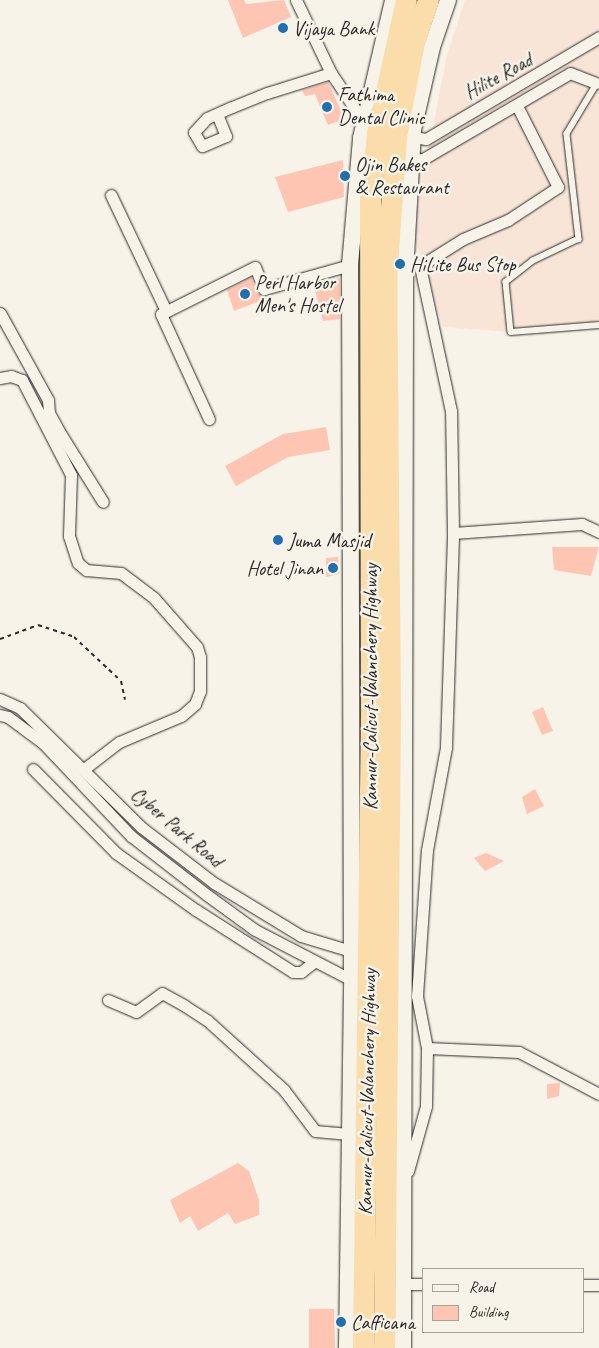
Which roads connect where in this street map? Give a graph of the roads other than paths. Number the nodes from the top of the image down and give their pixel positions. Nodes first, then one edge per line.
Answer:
1 (296, 0) edge
2 (393, 0) edge
3 (406, 0) edge
4 (428, 0) edge
5 (448, 0) edge
6 (599, 37) edge
7 (405, 39) junction
8 (331, 73) junction
9 (598, 84) edge
10 (517, 106) junction
11 (367, 112) junction
12 (217, 114) dead end
13 (413, 137) junction
14 (412, 160) junction
15 (111, 195) dead end
16 (350, 265) junction
17 (166, 311) junction
18 (0, 313) edge
19 (599, 325) edge
20 (0, 378) edge
21 (209, 419) dead end
22 (69, 457) junction
23 (103, 502) dead end
24 (599, 532) edge
25 (453, 533) junction
26 (0, 699) edge
27 (0, 715) edge
28 (33, 770) dead end
29 (84, 770) junction
30 (352, 951) junction
31 (314, 962) junction
32 (352, 980) junction
33 (108, 1000) dead end
34 (427, 1048) junction
35 (599, 1094) edge
36 (368, 1140) junction
37 (406, 1178) junction
38 (405, 1284) junction
39 (422, 1284) edge
40 (584, 1285) edge
41 (599, 1285) edge
42 (346, 1348) edge
43 (363, 1348) edge
44 (384, 1348) edge
45 (402, 1348) edge

1 - 8 street
2 - 11 street
3 - 7 highway
4 - 7 highway
5 - 13 street
6 - 13 street, Hilite Road
7 - 36 highway
8 - 11 street
8 - 12 street
9 - 10 street
9 - 19 lane
10 - 14 street
10 - 25 street
11 - 16 street
13 - 14 street
14 - 37 street
15 - 17 street
16 - 17 street
16 - 30 street
17 - 21 street
18 - 22 street
20 - 22 street
22 - 23 street
22 - 29 street
24 - 25 street
25 - 34 street
26 - 29 street, Cyber Park Road
27 - 31 street
28 - 31 street
29 - 30 street, Cyber Park Road
30 - 32 street
31 - 32 street
32 - 36 street
33 - 36 street
34 - 35 street
34 - 37 street
36 - 42 street
36 - 43 highway, Kannur-Calicut-Valanchery Highway
36 - 44 highway, Kannur-Calicut-Valanchery Highway
37 - 38 street
38 - 39 street
38 - 45 street
40 - 41 street

